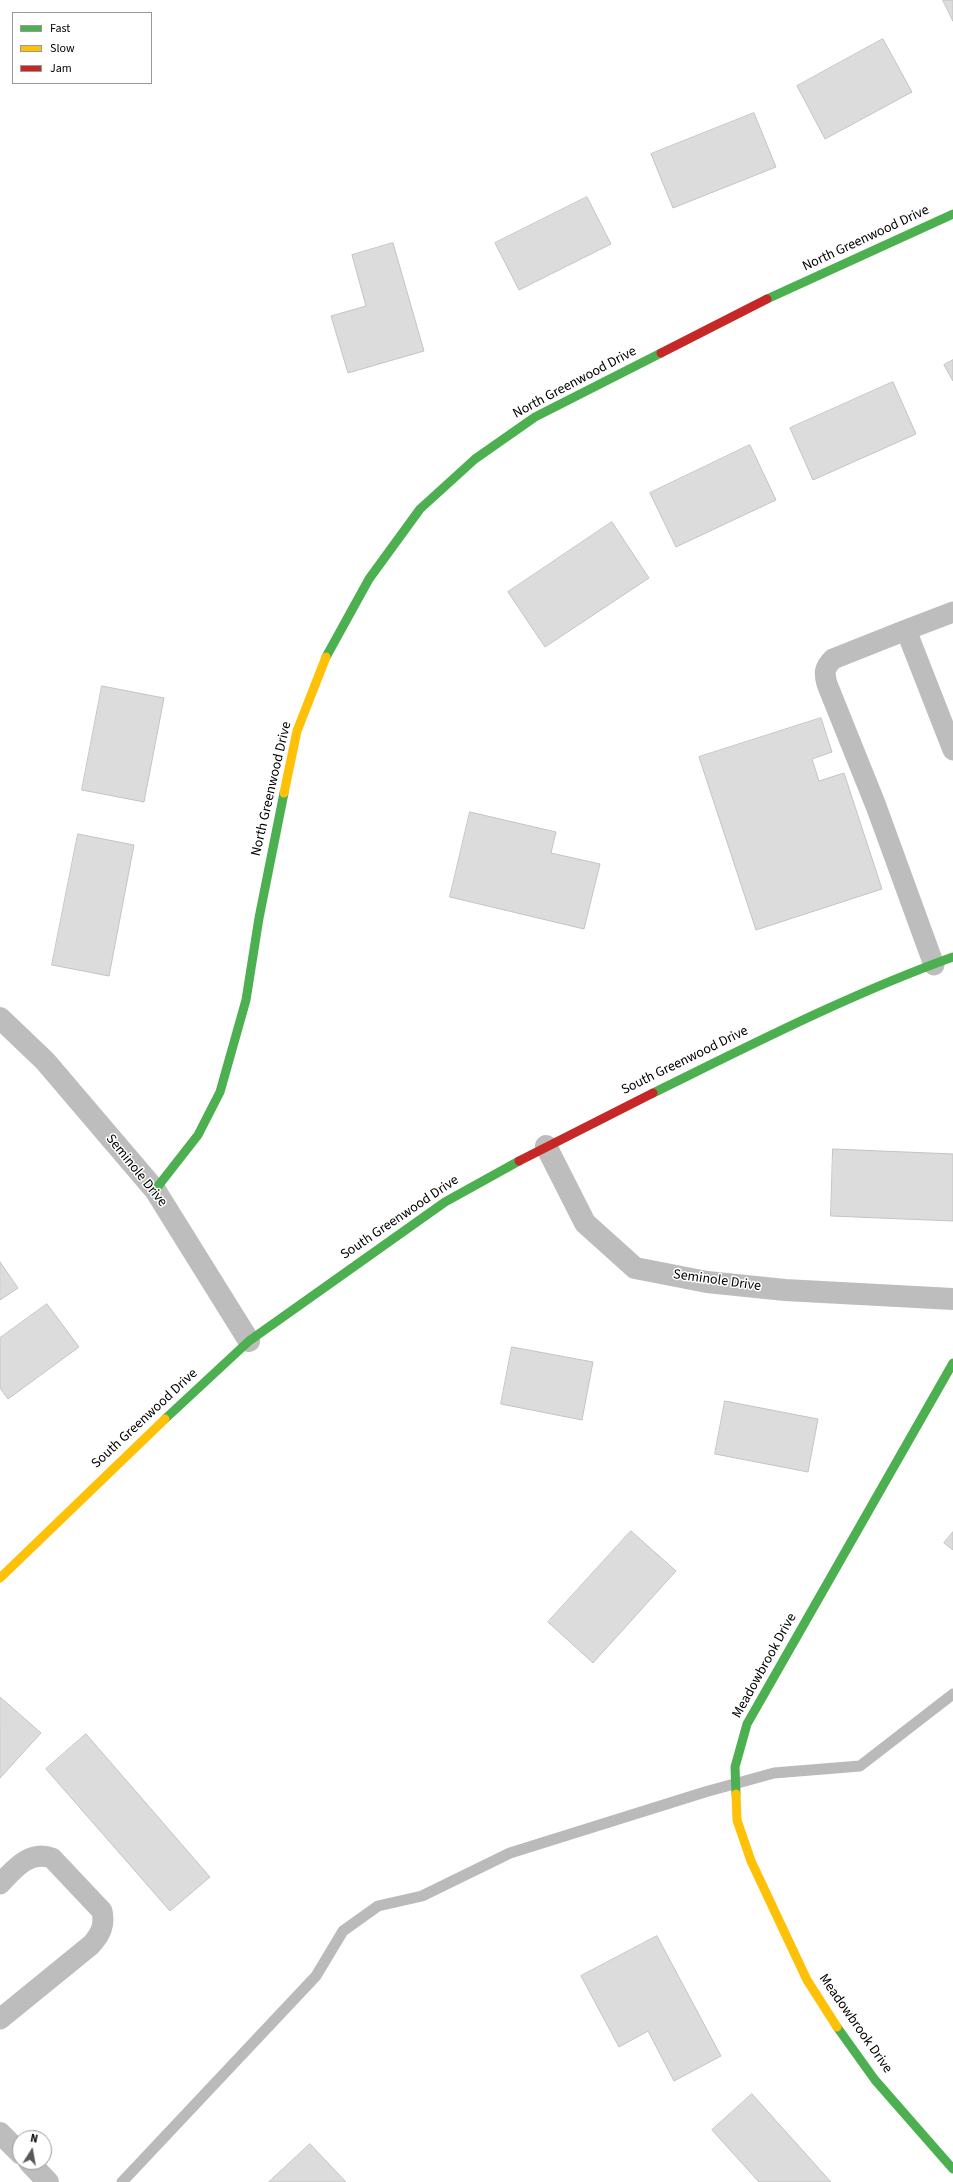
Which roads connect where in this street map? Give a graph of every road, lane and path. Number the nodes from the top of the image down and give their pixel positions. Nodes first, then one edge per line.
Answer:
1 (953, 214) edge
2 (953, 612) edge
3 (906, 630) junction
4 (953, 750) edge
5 (953, 958) edge
6 (934, 964) junction
7 (0, 1018) edge
8 (546, 1146) junction
9 (155, 1190) junction
10 (953, 1299) edge
11 (249, 1341) junction
12 (953, 1364) edge
13 (0, 1578) edge
14 (0, 1884) edge
15 (0, 2020) edge
16 (0, 2133) edge
17 (12, 2145) edge
18 (953, 2169) edge
19 (36, 2170) edge
20 (48, 2182) edge

1 - 9 street, North Greenwood Drive
2 - 3 lane
3 - 4 lane
3 - 6 lane
5 - 6 street, South Greenwood Drive
6 - 8 street, South Greenwood Drive
7 - 9 street, Seminole Drive
8 - 10 street, Seminole Drive
8 - 11 street, South Greenwood Drive
9 - 11 street, Seminole Drive
11 - 13 street, South Greenwood Drive
12 - 18 street, Meadowbrook Drive
14 - 15 lane
16 - 17 street
19 - 20 street

